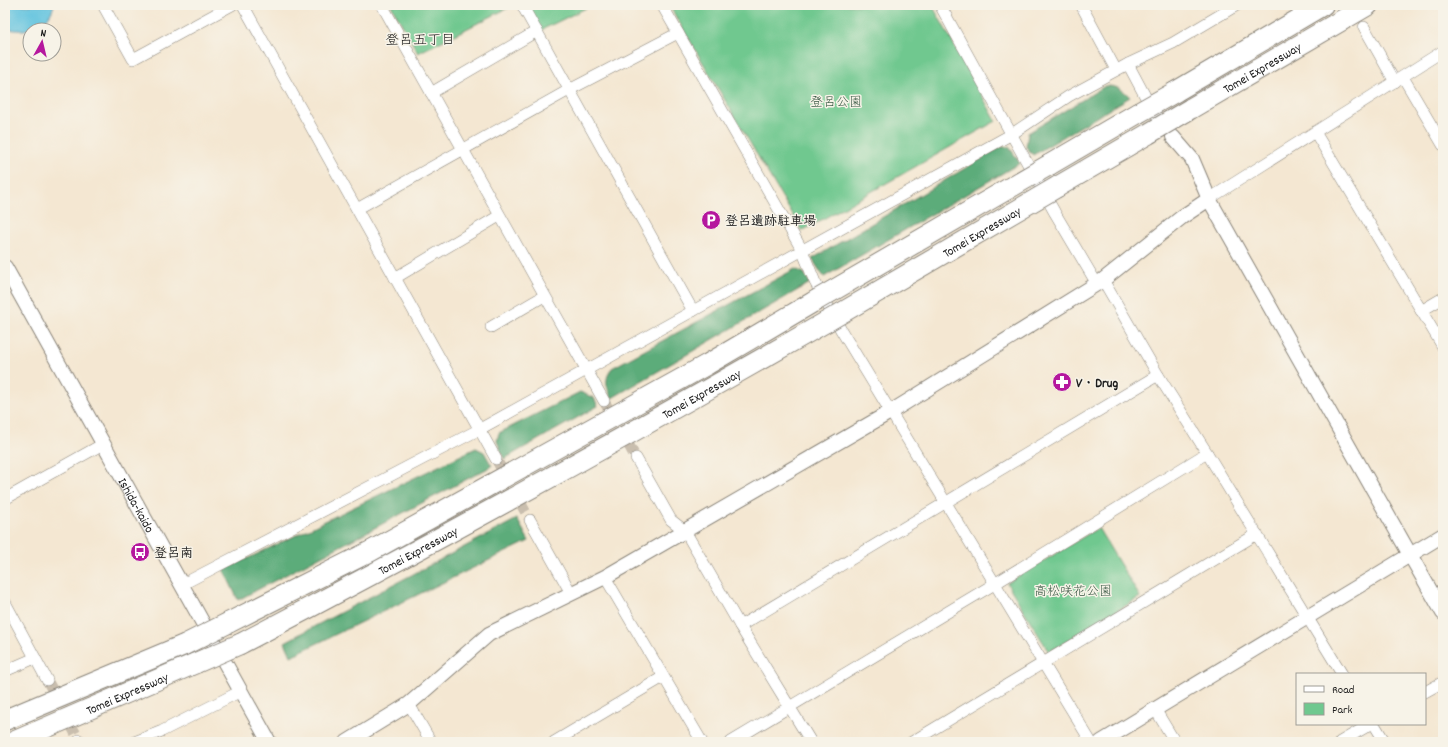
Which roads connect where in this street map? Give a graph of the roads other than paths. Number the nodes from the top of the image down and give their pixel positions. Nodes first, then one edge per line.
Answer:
1 (103, 5) edge
2 (232, 5) edge
3 (243, 5) edge
4 (382, 5) edge
5 (522, 5) edge
6 (662, 5) edge
7 (940, 5) edge
8 (1081, 5) edge
9 (1237, 5) edge
10 (1323, 5) edge
11 (1368, 5) edge
12 (1223, 9) edge
13 (1364, 27) dead end
14 (537, 32) junction
15 (678, 33) junction
16 (1443, 51) edge
17 (1128, 64) junction
18 (1116, 70) junction
19 (1399, 79) junction
20 (569, 90) junction
21 (431, 93) junction
22 (1315, 132) junction
23 (1012, 134) junction
24 (1173, 137) joint
25 (1443, 145) edge
26 (462, 149) junction
27 (1210, 199) junction
28 (357, 209) junction
29 (500, 216) junction
30 (802, 250) junction
31 (5, 267) edge
32 (396, 278) junction
33 (1100, 282) junction
34 (544, 296) junction
35 (1443, 298) edge
36 (693, 311) junction
37 (1421, 311) junction
38 (491, 327) dead end
39 (1443, 347) edge
40 (586, 370) junction
41 (1158, 375) junction
42 (604, 401) tunnel mouth
43 (892, 411) junction
44 (480, 429) junction
45 (103, 444) junction
46 (1208, 453) junction
47 (636, 458) tunnel mouth
48 (496, 459) tunnel mouth
49 (5, 499) edge
50 (947, 502) junction
51 (530, 520) tunnel mouth
52 (685, 531) junction
53 (1257, 534) junction
54 (1443, 535) edge
55 (1409, 556) junction
56 (605, 577) junction
57 (996, 583) junction
58 (181, 585) junction
59 (571, 593) junction
60 (5, 602) edge
61 (1443, 613) edge
62 (1306, 617) junction
63 (740, 626) junction
64 (35, 658) junction
65 (1043, 663) junction
66 (5, 671) edge
67 (1341, 673) edge
68 (663, 677) junction
69 (47, 680) tunnel mouth
70 (1443, 682) edge
71 (242, 691) junction
72 (1426, 691) edge
73 (409, 704) junction
74 (789, 706) junction
75 (1156, 709) junction
76 (5, 720) edge
77 (1369, 725) edge
78 (1375, 725) edge
79 (13, 742) edge
80 (134, 742) edge
81 (269, 742) edge
82 (347, 742) edge
83 (431, 742) edge
84 (554, 742) edge
85 (702, 742) edge
86 (730, 742) edge
87 (811, 742) edge
88 (912, 742) edge
89 (1091, 742) edge
90 (1101, 742) edge
91 (1175, 742) edge
92 (1340, 742) edge
93 (1385, 742) edge

1 - 2 street
3 - 28 street
4 - 21 street
5 - 14 street
6 - 15 street
7 - 23 street
8 - 18 street
9 - 12 street
10 - 76 highway, Tomei Expressway, bridge
11 - 79 highway, Tomei Expressway, bridge
12 - 17 street
13 - 19 street
14 - 20 street
14 - 21 street
15 - 20 street
15 - 30 street
16 - 19 street
17 - 18 street
17 - 24 street
18 - 23 street
19 - 22 street
19 - 25 street
20 - 26 street
20 - 36 street
21 - 26 street
22 - 27 street
22 - 37 street
23 - 30 street
23 - 33 street
24 - 27 street
26 - 28 street
26 - 29 street
27 - 33 street
27 - 55 street
28 - 32 street
29 - 32 street
29 - 34 street
30 - 36 street
30 - 43 street
31 - 45 street, Ishida-kaido
32 - 44 street
33 - 41 street
33 - 43 street
34 - 38 street
34 - 40 street
35 - 37 street
36 - 40 street
37 - 39 street
40 - 42 street
40 - 44 street
41 - 46 street
41 - 50 street
43 - 50 street
43 - 52 street
44 - 48 street
44 - 58 street
45 - 49 street
45 - 58 street, Ishida-kaido
46 - 53 street
46 - 57 street
47 - 52 street
50 - 57 street
50 - 63 street
51 - 59 street
52 - 56 street
52 - 63 street
53 - 62 street
53 - 65 street
54 - 55 street
55 - 61 street
55 - 62 street
56 - 59 street
56 - 68 street
57 - 65 street
57 - 74 street
58 - 71 street, Ishida-kaido
59 - 73 street
60 - 64 street
62 - 67 street
62 - 75 street
63 - 74 street
64 - 66 street
64 - 69 street
65 - 88 street
65 - 89 street
68 - 84 street
68 - 85 street
70 - 72 street
71 - 80 street
71 - 81 street, Ishida-kaido
73 - 82 street
73 - 83 street
74 - 86 street
74 - 87 street
75 - 90 street
75 - 91 street
77 - 92 street
78 - 93 street

